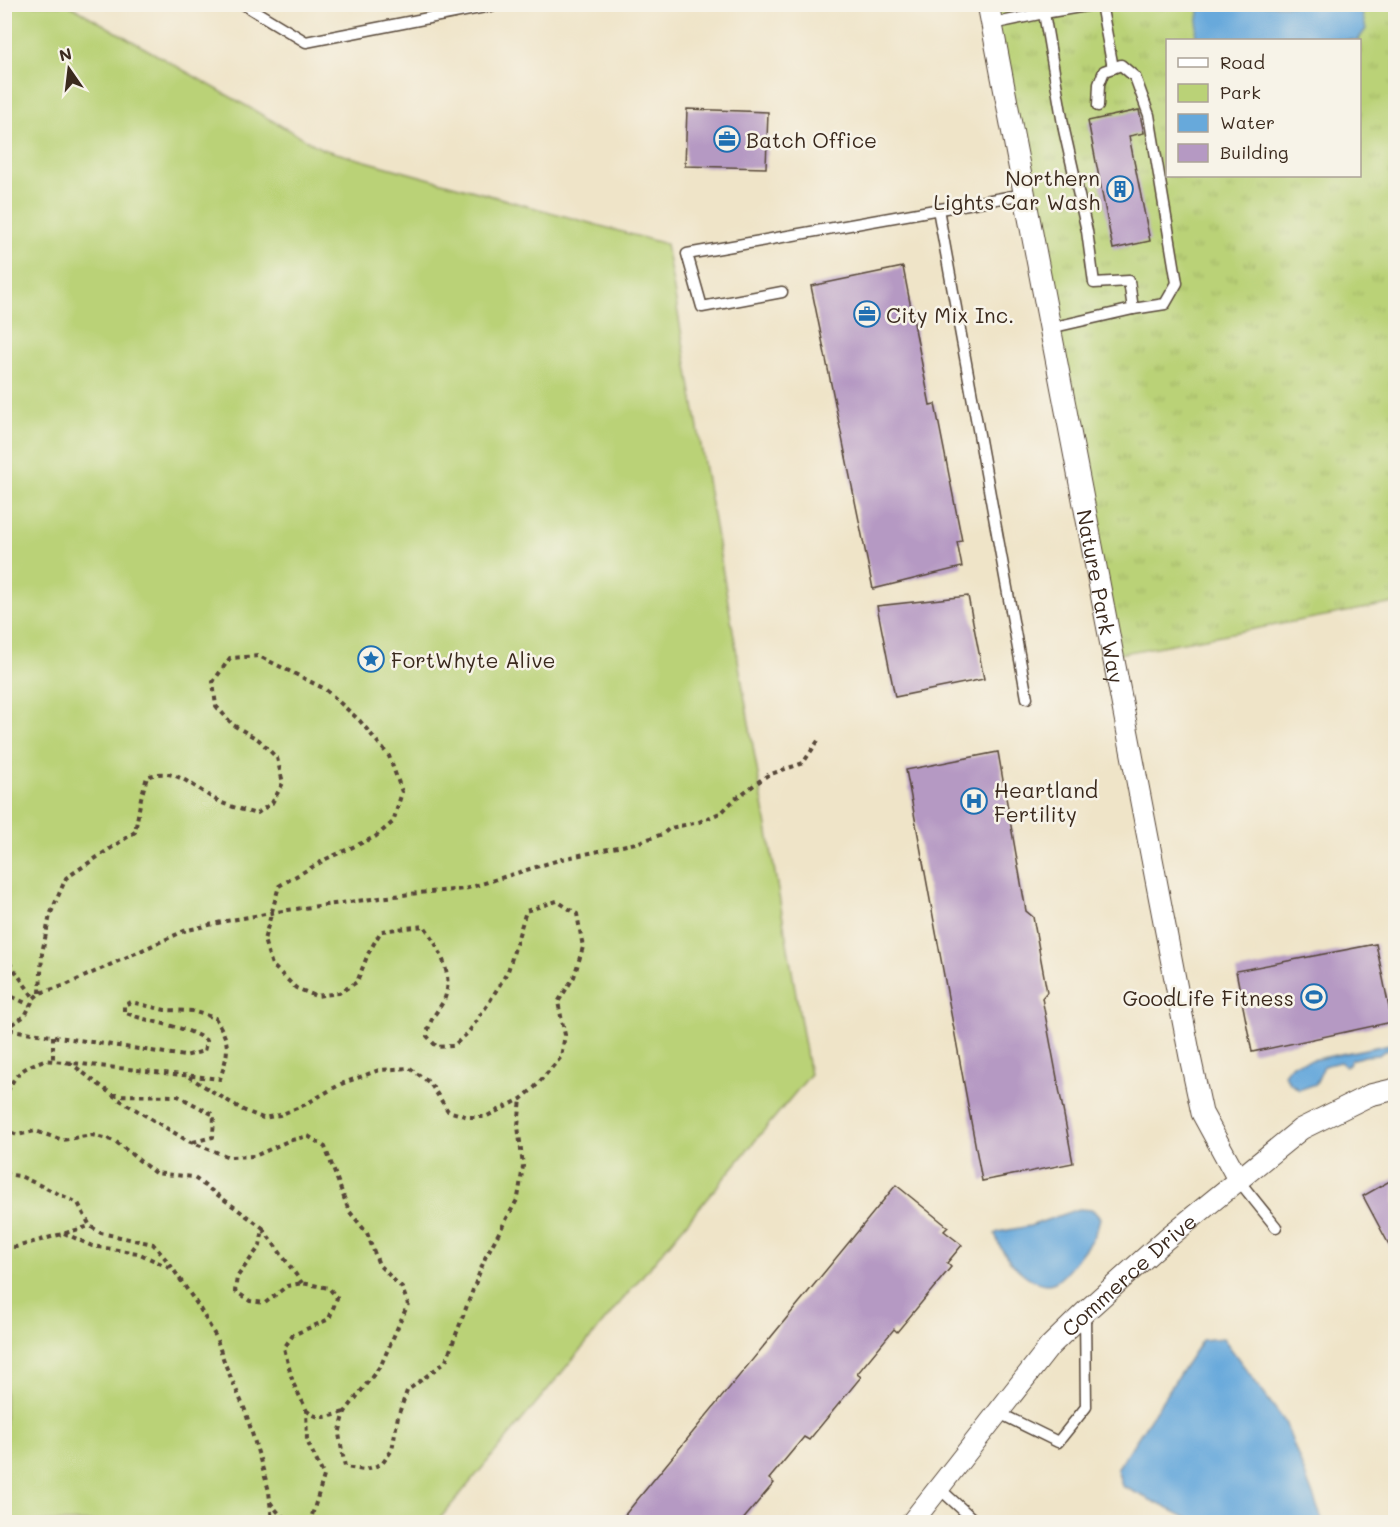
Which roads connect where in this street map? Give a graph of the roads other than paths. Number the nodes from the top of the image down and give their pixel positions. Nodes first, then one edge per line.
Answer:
1 (243, 4) edge
2 (500, 4) edge
3 (1100, 4) edge
4 (1044, 13) junction
5 (990, 14) edge
6 (1113, 68) junction
7 (1098, 106) dead end
8 (1025, 194) junction
9 (938, 209) junction
10 (782, 292) dead end
11 (1133, 309) junction
12 (1050, 328) junction
13 (1027, 698) dead end
14 (1395, 1089) edge
15 (1239, 1181) junction
16 (1276, 1227) dead end
17 (1084, 1312) junction
18 (999, 1413) junction
19 (940, 1489) junction
20 (912, 1522) edge
21 (976, 1522) edge

1 - 2 lane
3 - 4 lane
3 - 6 lane
4 - 5 lane
4 - 11 lane
5 - 8 street, Nature Park Way
6 - 7 lane
6 - 11 lane
8 - 9 lane
8 - 12 street, Nature Park Way
9 - 10 lane
9 - 13 lane
11 - 12 lane
12 - 15 street, Nature Park Way
14 - 15 street, Commerce Drive
15 - 16 lane
15 - 17 street, Commerce Drive
17 - 18 street, Commerce Drive
17 - 18 lane
18 - 19 street, Commerce Drive
19 - 20 street, Commerce Drive
19 - 21 lane

